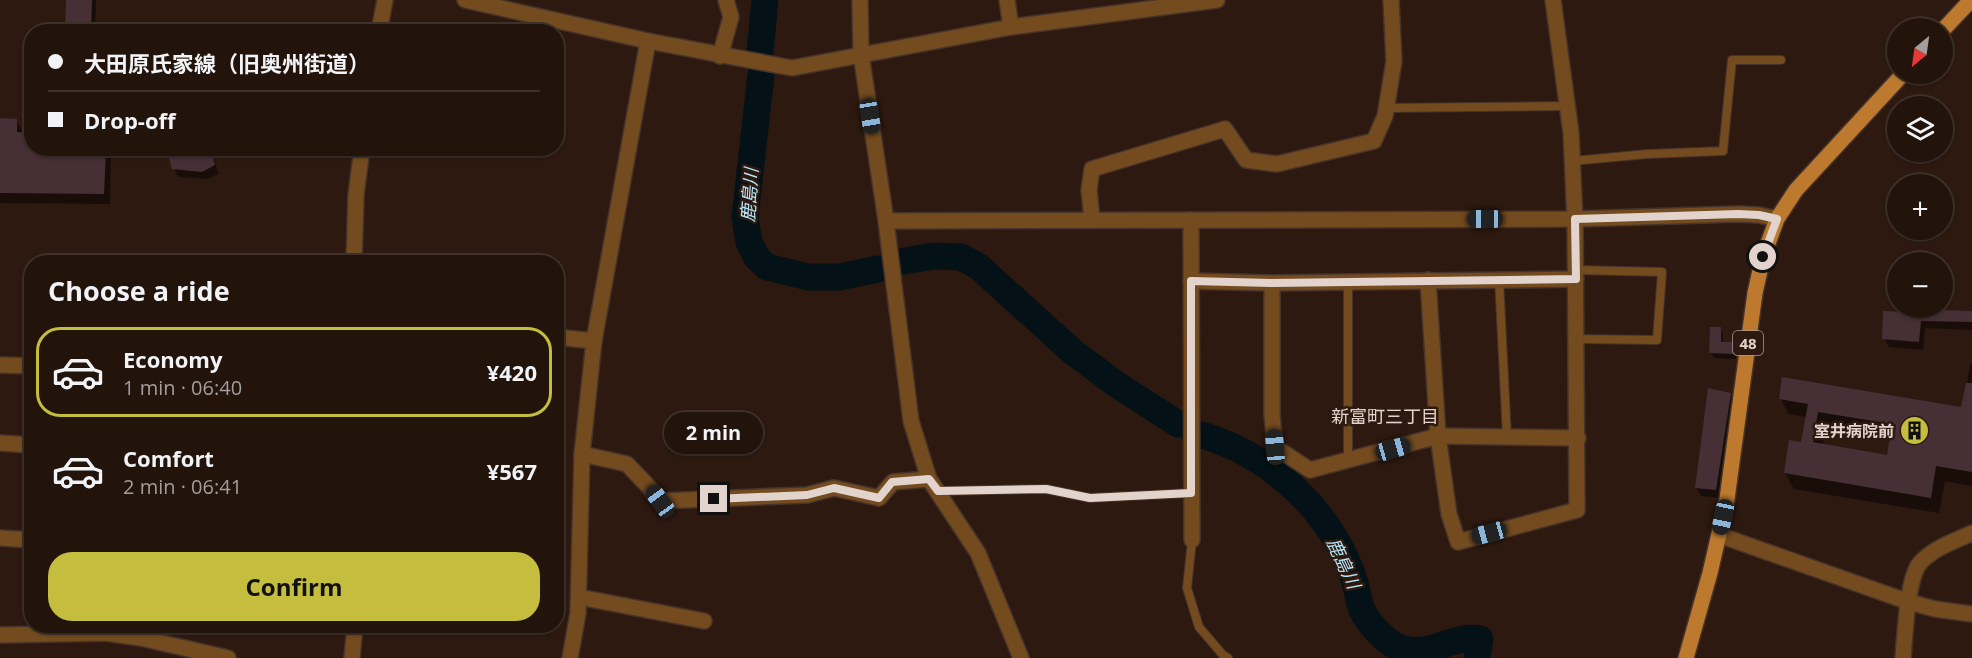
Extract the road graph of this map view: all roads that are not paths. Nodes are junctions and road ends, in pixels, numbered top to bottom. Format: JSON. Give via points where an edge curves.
{"nodes":[{"id":1,"x":385,"y":0,"type":"edge"},
{"id":2,"x":465,"y":0,"type":"edge"},
{"id":3,"x":726,"y":0,"type":"edge"},
{"id":4,"x":860,"y":0,"type":"edge"},
{"id":5,"x":1007,"y":0,"type":"edge"},
{"id":6,"x":1217,"y":0,"type":"edge"},
{"id":7,"x":1391,"y":0,"type":"edge"},
{"id":8,"x":1553,"y":0,"type":"edge"},
{"id":9,"x":1971,"y":0,"type":"edge"},
{"id":10,"x":1953,"y":19,"type":"edge"},
{"id":11,"x":381,"y":24,"type":"edge"},
{"id":12,"x":1011,"y":27,"type":"junction"},
{"id":13,"x":648,"y":41,"type":"junction"},
{"id":14,"x":861,"y":54,"type":"junction"},
{"id":15,"x":720,"y":56,"type":"junction"},
{"id":16,"x":1781,"y":60,"type":"dead end"},
{"id":17,"x":1894,"y":84,"type":"edge"},
{"id":18,"x":1567,"y":106,"type":"junction"},
{"id":19,"x":1386,"y":108,"type":"junction"},
{"id":20,"x":361,"y":156,"type":"edge"},
{"id":21,"x":1572,"y":161,"type":"junction"},
{"id":22,"x":1092,"y":219,"type":"junction"},
{"id":23,"x":1575,"y":219,"type":"junction"},
{"id":24,"x":1777,"y":219,"type":"junction"},
{"id":25,"x":1191,"y":220,"type":"junction"},
{"id":26,"x":886,"y":221,"type":"junction"},
{"id":27,"x":354,"y":255,"type":"edge"},
{"id":28,"x":1576,"y":274,"type":"junction"},
{"id":29,"x":1499,"y":279,"type":"junction"},
{"id":30,"x":1428,"y":280,"type":"junction"},
{"id":31,"x":1191,"y":281,"type":"junction"},
{"id":32,"x":1348,"y":281,"type":"junction"},
{"id":33,"x":1272,"y":283,"type":"junction"},
{"id":34,"x":564,"y":338,"type":"edge"},
{"id":35,"x":1576,"y":339,"type":"junction"},
{"id":36,"x":594,"y":341,"type":"junction"},
{"id":37,"x":0,"y":365,"type":"edge"},
{"id":38,"x":24,"y":366,"type":"edge"},
{"id":39,"x":1438,"y":436,"type":"junction"},
{"id":40,"x":1507,"y":437,"type":"junction"},
{"id":41,"x":1578,"y":438,"type":"junction"},
{"id":42,"x":0,"y":443,"type":"edge"},
{"id":43,"x":24,"y":444,"type":"edge"},
{"id":44,"x":582,"y":454,"type":"junction"},
{"id":45,"x":1348,"y":461,"type":"junction"},
{"id":46,"x":933,"y":485,"type":"junction"},
{"id":47,"x":1191,"y":493,"type":"junction"},
{"id":48,"x":1972,"y":533,"type":"edge"},
{"id":49,"x":1719,"y":535,"type":"junction"},
{"id":50,"x":0,"y":538,"type":"edge"},
{"id":51,"x":24,"y":540,"type":"edge"},
{"id":52,"x":1192,"y":540,"type":"joint"},
{"id":53,"x":579,"y":597,"type":"junction"},
{"id":54,"x":1909,"y":602,"type":"junction"},
{"id":55,"x":1972,"y":614,"type":"edge"},
{"id":56,"x":704,"y":621,"type":"dead end"},
{"id":57,"x":354,"y":633,"type":"edge"},
{"id":58,"x":0,"y":635,"type":"edge"},
{"id":59,"x":1224,"y":657,"type":"edge"},
{"id":60,"x":228,"y":658,"type":"edge"},
{"id":61,"x":352,"y":658,"type":"edge"},
{"id":62,"x":570,"y":658,"type":"edge"},
{"id":63,"x":1021,"y":658,"type":"edge"},
{"id":64,"x":1686,"y":658,"type":"edge"},
{"id":65,"x":1903,"y":658,"type":"edge"}],
"edges":[{"from":1,"to":11,"type":"street"},
{"from":2,"to":13,"type":"street"},
{"from":3,"to":15,"type":"street","via":[[731,17]]},
{"from":4,"to":14,"type":"street"},
{"from":5,"to":12,"type":"street"},
{"from":6,"to":12,"type":"street"},
{"from":7,"to":19,"type":"street","via":[[1394,61]]},
{"from":8,"to":18,"type":"street"},
{"from":9,"to":10,"type":"main road"},
{"from":12,"to":14,"type":"street"},
{"from":13,"to":15,"type":"street"},
{"from":13,"to":36,"type":"street"},
{"from":14,"to":15,"type":"street","via":[[792,68]]},
{"from":14,"to":26,"type":"street"},
{"from":16,"to":21,"type":"lane","via":[[1732,60],[1723,151]]},
{"from":17,"to":24,"type":"main road","number":"48","via":[[1796,190]]},
{"from":18,"to":19,"type":"lane"},
{"from":18,"to":21,"type":"street"},
{"from":19,"to":22,"type":"street","via":[[1374,141],[1276,164],[1246,160],[1225,129],[1092,169]]},
{"from":20,"to":27,"type":"street"},
{"from":21,"to":23,"type":"street"},
{"from":22,"to":25,"type":"street"},
{"from":22,"to":26,"type":"street"},
{"from":23,"to":24,"type":"street","via":[[1738,214]]},
{"from":23,"to":25,"type":"street"},
{"from":23,"to":28,"type":"street"},
{"from":24,"to":49,"type":"main road","number":"48","via":[[1758,274]]},
{"from":25,"to":31,"type":"street"},
{"from":26,"to":46,"type":"street","via":[[911,420]]},
{"from":28,"to":29,"type":"street"},
{"from":28,"to":35,"type":"street"},
{"from":28,"to":35,"type":"lane","via":[[1662,272],[1657,340]]},
{"from":29,"to":30,"type":"street"},
{"from":29,"to":40,"type":"lane"},
{"from":30,"to":32,"type":"street"},
{"from":30,"to":39,"type":"street"},
{"from":31,"to":33,"type":"street"},
{"from":31,"to":47,"type":"street"},
{"from":32,"to":33,"type":"street"},
{"from":32,"to":45,"type":"lane"},
{"from":33,"to":45,"type":"street","via":[[1275,447],[1310,470]]},
{"from":34,"to":36,"type":"street"},
{"from":35,"to":41,"type":"street"},
{"from":36,"to":44,"type":"street"},
{"from":37,"to":38,"type":"street"},
{"from":39,"to":40,"type":"street"},
{"from":39,"to":41,"type":"street","via":[[1449,514],[1458,542],[1577,510]]},
{"from":39,"to":45,"type":"street"},
{"from":40,"to":41,"type":"street"},
{"from":42,"to":43,"type":"street"},
{"from":44,"to":46,"type":"street","via":[[627,464],[660,501],[807,495],[834,488],[879,498],[892,482]]},
{"from":44,"to":53,"type":"street"},
{"from":46,"to":47,"type":"lane","via":[[1046,489],[1090,498]]},
{"from":46,"to":63,"type":"street","via":[[978,553]]},
{"from":47,"to":52,"type":"street"},
{"from":48,"to":54,"type":"street","via":[[1939,548],[1919,563]]},
{"from":49,"to":54,"type":"street"},
{"from":49,"to":64,"type":"main road","number":"48"},
{"from":50,"to":51,"type":"street"},
{"from":52,"to":59,"type":"lane","via":[[1187,588],[1199,627]]},
{"from":53,"to":56,"type":"street"},
{"from":53,"to":62,"type":"street"},
{"from":54,"to":55,"type":"street"},
{"from":54,"to":65,"type":"street"},
{"from":57,"to":61,"type":"street"},
{"from":58,"to":60,"type":"street","via":[[106,633]]}]}
